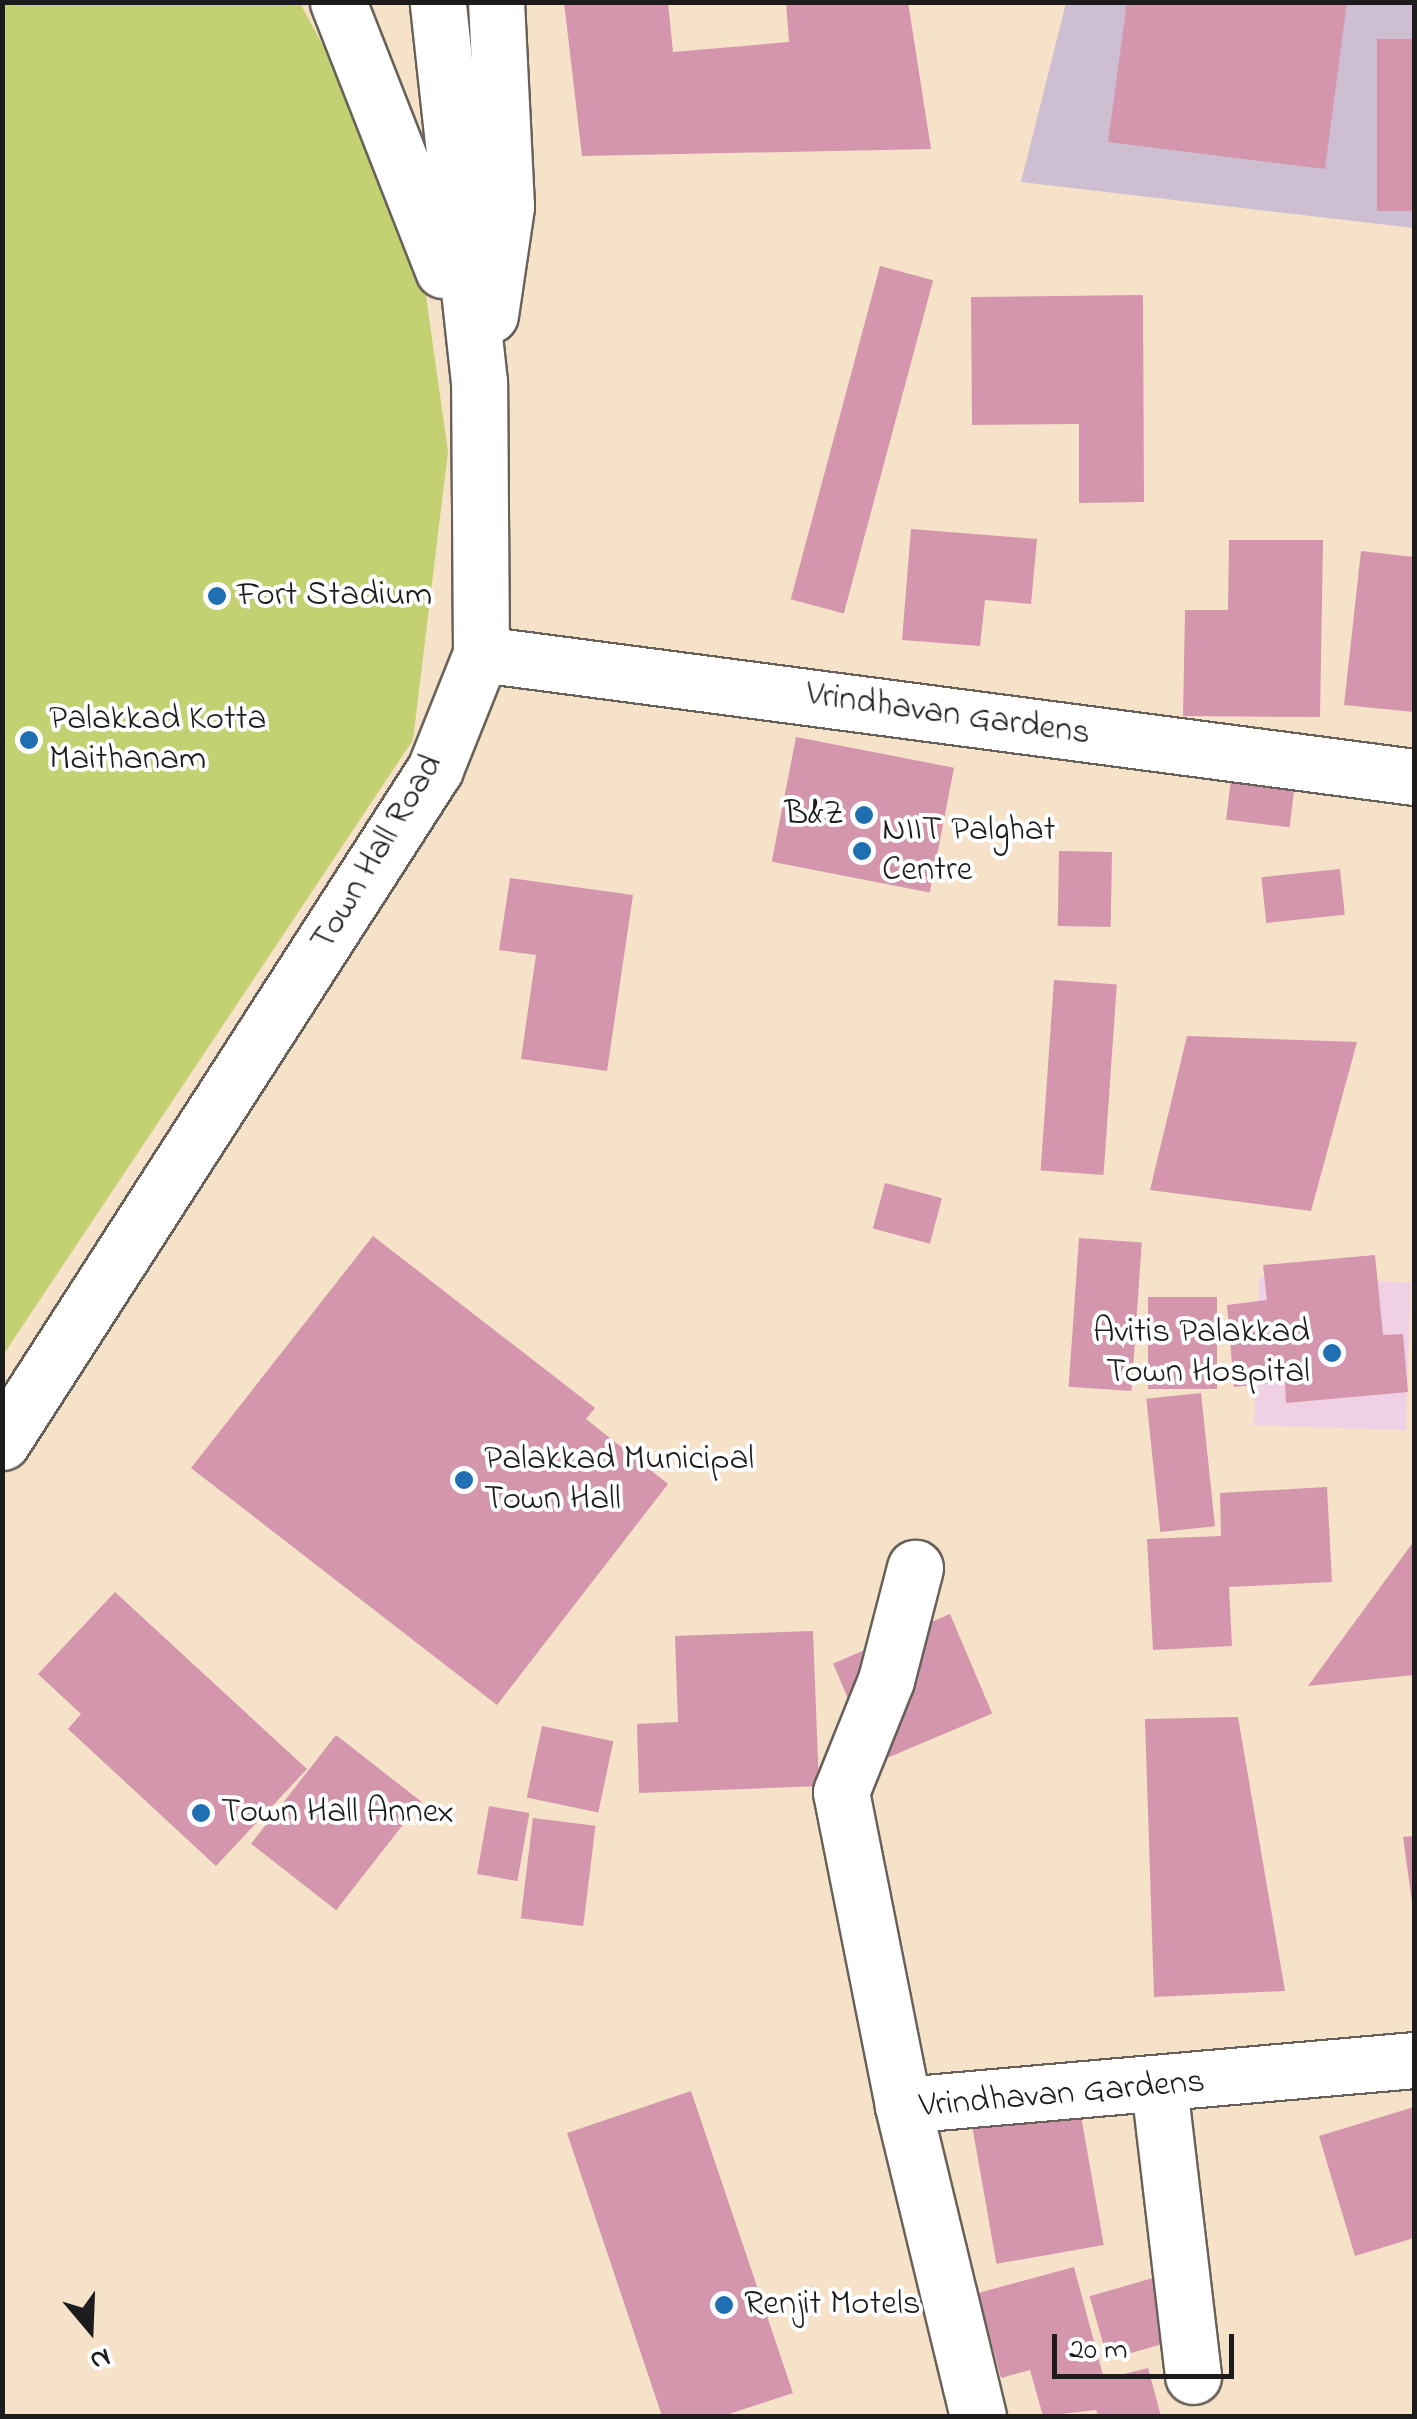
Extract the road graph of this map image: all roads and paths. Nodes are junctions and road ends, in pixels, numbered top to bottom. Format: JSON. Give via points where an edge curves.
{"nodes":[{"id":1,"x":338,"y":2,"type":"edge"},
{"id":2,"x":438,"y":2,"type":"edge"},
{"id":3,"x":496,"y":2,"type":"edge"},
{"id":4,"x":479,"y":382,"type":"junction"},
{"id":5,"x":481,"y":654,"type":"junction"},
{"id":6,"x":1414,"y":776,"type":"edge"},
{"id":7,"x":2,"y":1442,"type":"edge"},
{"id":8,"x":915,"y":1568,"type":"dead end"},
{"id":9,"x":1414,"y":2060,"type":"edge"},
{"id":10,"x":1159,"y":2086,"type":"junction"},
{"id":11,"x":903,"y":2105,"type":"junction"},
{"id":12,"x":1193,"y":2376,"type":"dead end"},
{"id":13,"x":978,"y":2416,"type":"edge"}],
"edges":[{"from":1,"to":4,"type":"street","via":[[424,214]]},
{"from":2,"to":4,"type":"street","name":"Town Hall Road"},
{"from":3,"to":4,"type":"street","via":[[506,206]]},
{"from":4,"to":5,"type":"street","name":"Town Hall Road"},
{"from":5,"to":6,"type":"street","name":"Vrindhavan Gardens"},
{"from":5,"to":7,"type":"street","name":"Town Hall Road","via":[[435,769]]},
{"from":8,"to":11,"type":"street","via":[[886,1680],[841,1792]]},
{"from":9,"to":10,"type":"street","name":"Vrindhavan Gardens"},
{"from":10,"to":11,"type":"street","name":"Vrindhavan Gardens"},
{"from":10,"to":12,"type":"street"},
{"from":11,"to":13,"type":"street","name":"Vrindhavan Gardens"}]}
